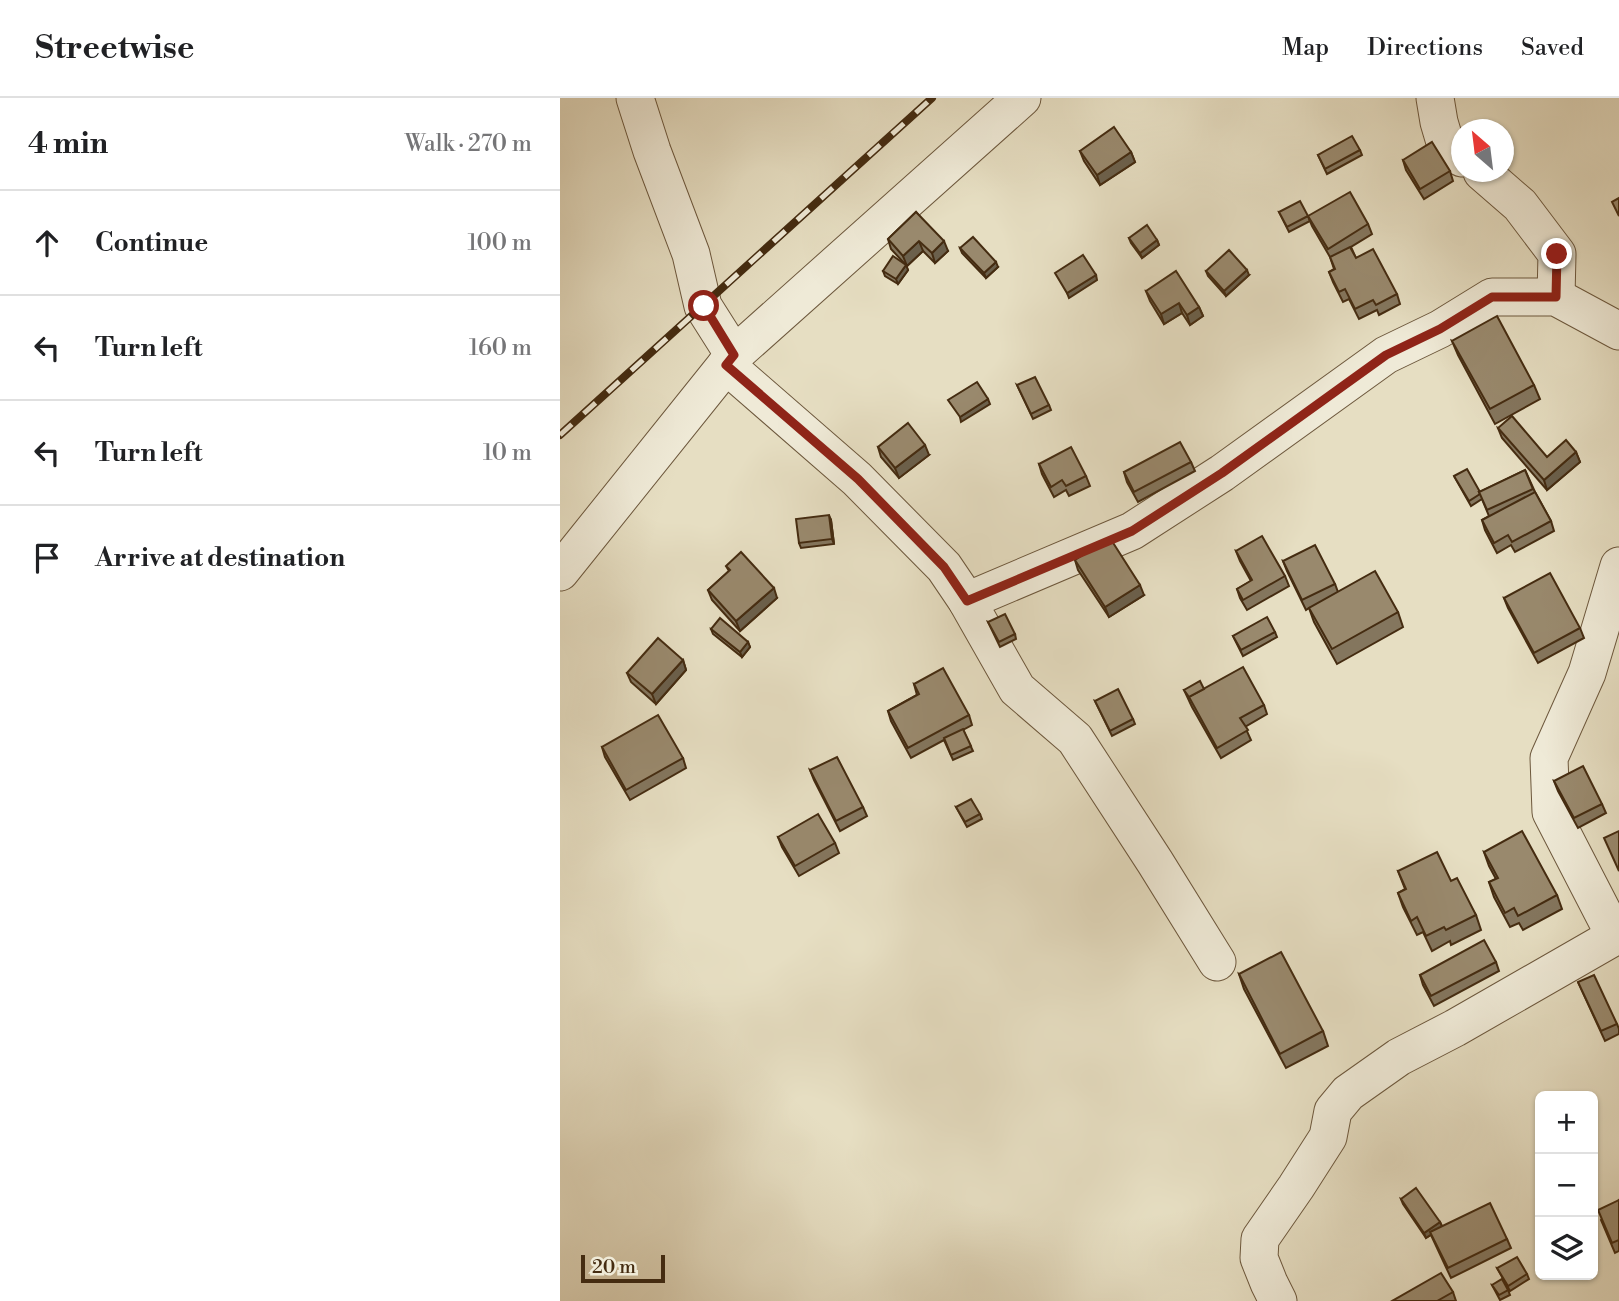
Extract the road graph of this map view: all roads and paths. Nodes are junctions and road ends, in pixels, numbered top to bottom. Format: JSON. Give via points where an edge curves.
{"nodes":[{"id":1,"x":635,"y":98,"type":"edge"},
{"id":2,"x":1023,"y":98,"type":"edge"},
{"id":3,"x":1435,"y":98,"type":"edge"},
{"id":4,"x":1451,"y":152,"type":"edge"},
{"id":5,"x":1494,"y":182,"type":"edge"},
{"id":6,"x":1556,"y":297,"type":"junction"},
{"id":7,"x":1619,"y":331,"type":"edge"},
{"id":8,"x":730,"y":360,"type":"junction"},
{"id":9,"x":1619,"y":566,"type":"edge"},
{"id":10,"x":560,"y":572,"type":"edge"},
{"id":11,"x":967,"y":601,"type":"junction"},
{"id":12,"x":1617,"y":935,"type":"edge"},
{"id":13,"x":1217,"y":962,"type":"dead end"},
{"id":14,"x":1278,"y":1301,"type":"edge"}],
"edges":[{"from":1,"to":8,"type":"street","via":[[691,254],[704,306]]},
{"from":2,"to":8,"type":"street"},
{"from":3,"to":4,"type":"street"},
{"from":5,"to":6,"type":"street","via":[[1520,205],[1557,254]]},
{"from":6,"to":7,"type":"street"},
{"from":6,"to":11,"type":"street","via":[[1492,297],[1386,355],[1222,473],[1132,531]]},
{"from":8,"to":10,"type":"street"},
{"from":8,"to":11,"type":"street","via":[[858,479],[944,567]]},
{"from":9,"to":12,"type":"street","via":[[1587,673],[1549,758],[1551,812]]},
{"from":11,"to":13,"type":"street","via":[[1017,689],[1074,739]]},
{"from":12,"to":14,"type":"street","via":[[1399,1057],[1348,1093],[1334,1111],[1328,1136],[1260,1239],[1259,1258]]}]}
